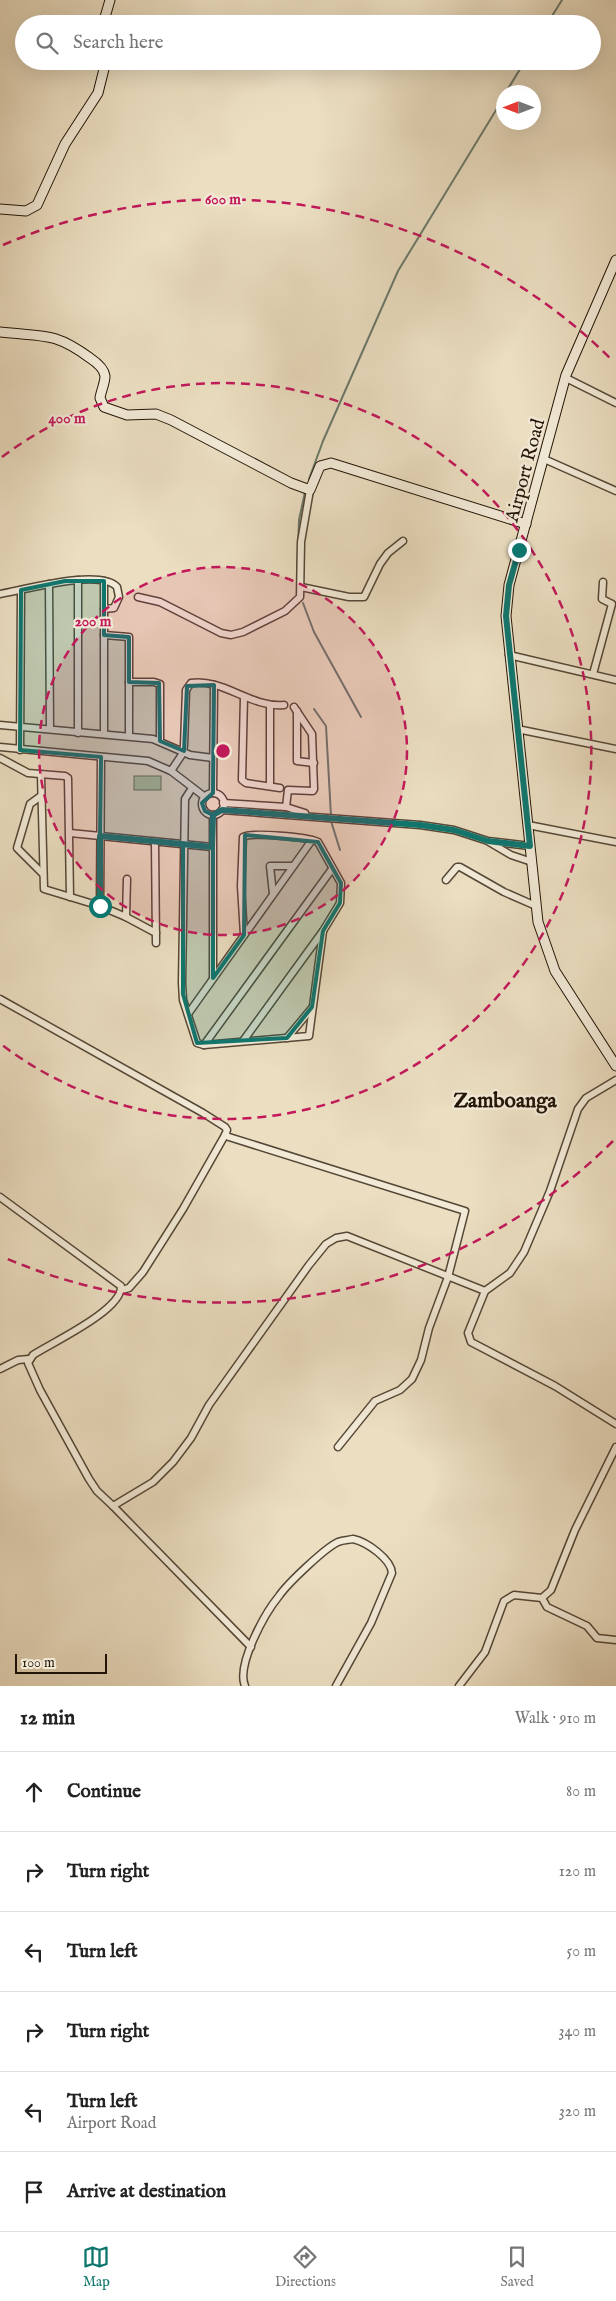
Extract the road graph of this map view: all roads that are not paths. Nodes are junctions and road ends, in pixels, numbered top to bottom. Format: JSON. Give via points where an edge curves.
{"nodes":[{"id":1,"x":110,"y":0,"type":"edge"},
{"id":2,"x":106,"y":15,"type":"edge"},
{"id":3,"x":104,"y":70,"type":"edge"},
{"id":4,"x":0,"y":209,"type":"edge"},
{"id":5,"x":616,"y":260,"type":"edge"},
{"id":6,"x":0,"y":332,"type":"edge"},
{"id":7,"x":566,"y":378,"type":"junction"},
{"id":8,"x":616,"y":403,"type":"edge"},
{"id":9,"x":544,"y":459,"type":"junction"},
{"id":10,"x":310,"y":490,"type":"junction"},
{"id":11,"x":616,"y":491,"type":"edge"},
{"id":12,"x":526,"y":524,"type":"junction"},
{"id":13,"x":403,"y":541,"type":"dead end"},
{"id":14,"x":78,"y":580,"type":"junction"},
{"id":15,"x":104,"y":581,"type":"junction"},
{"id":16,"x":603,"y":582,"type":"dead end"},
{"id":17,"x":49,"y":584,"type":"junction"},
{"id":18,"x":301,"y":587,"type":"junction"},
{"id":19,"x":20,"y":590,"type":"junction"},
{"id":20,"x":0,"y":594,"type":"edge"},
{"id":21,"x":138,"y":596,"type":"dead end"},
{"id":22,"x":614,"y":604,"type":"edge"},
{"id":23,"x":104,"y":609,"type":"junction"},
{"id":24,"x":104,"y":635,"type":"junction"},
{"id":25,"x":509,"y":656,"type":"junction"},
{"id":26,"x":593,"y":674,"type":"junction"},
{"id":27,"x":616,"y":680,"type":"edge"},
{"id":28,"x":129,"y":682,"type":"junction"},
{"id":29,"x":214,"y":685,"type":"junction"},
{"id":30,"x":244,"y":697,"type":"junction"},
{"id":31,"x":270,"y":706,"type":"junction"},
{"id":32,"x":284,"y":706,"type":"dead end"},
{"id":33,"x":0,"y":725,"type":"edge"},
{"id":34,"x":20,"y":727,"type":"junction"},
{"id":35,"x":50,"y":729,"type":"junction"},
{"id":36,"x":517,"y":729,"type":"junction"},
{"id":37,"x":78,"y":732,"type":"junction"},
{"id":38,"x":104,"y":734,"type":"junction"},
{"id":39,"x":129,"y":736,"type":"junction"},
{"id":40,"x":160,"y":741,"type":"junction"},
{"id":41,"x":0,"y":748,"type":"edge"},
{"id":42,"x":616,"y":749,"type":"edge"},
{"id":43,"x":20,"y":750,"type":"junction"},
{"id":44,"x":183,"y":752,"type":"junction"},
{"id":45,"x":101,"y":757,"type":"junction"},
{"id":46,"x":0,"y":758,"type":"edge"},
{"id":47,"x":213,"y":758,"type":"junction"},
{"id":48,"x":314,"y":763,"type":"junction"},
{"id":49,"x":171,"y":771,"type":"junction"},
{"id":50,"x":41,"y":775,"type":"junction"},
{"id":51,"x":270,"y":786,"type":"junction"},
{"id":52,"x":192,"y":788,"type":"junction"},
{"id":53,"x":280,"y":788,"type":"dead end"},
{"id":54,"x":213,"y":793,"type":"junction"},
{"id":55,"x":41,"y":796,"type":"junction"},
{"id":56,"x":204,"y":797,"type":"junction"},
{"id":57,"x":223,"y":806,"type":"junction"},
{"id":58,"x":286,"y":807,"type":"junction"},
{"id":59,"x":255,"y":808,"type":"junction"},
{"id":60,"x":213,"y":815,"type":"junction"},
{"id":61,"x":311,"y":815,"type":"junction"},
{"id":62,"x":528,"y":825,"type":"junction"},
{"id":63,"x":70,"y":833,"type":"junction"},
{"id":64,"x":100,"y":836,"type":"junction"},
{"id":65,"x":312,"y":840,"type":"junction"},
{"id":66,"x":488,"y":841,"type":"junction"},
{"id":67,"x":155,"y":842,"type":"junction"},
{"id":68,"x":616,"y":842,"type":"edge"},
{"id":69,"x":183,"y":845,"type":"junction"},
{"id":70,"x":530,"y":846,"type":"junction"},
{"id":71,"x":212,"y":847,"type":"junction"},
{"id":72,"x":532,"y":862,"type":"junction"},
{"id":73,"x":293,"y":866,"type":"junction"},
{"id":74,"x":332,"y":869,"type":"junction"},
{"id":75,"x":43,"y":874,"type":"junction"},
{"id":76,"x":127,"y":879,"type":"dead end"},
{"id":77,"x":446,"y":880,"type":"dead end"},
{"id":78,"x":273,"y":894,"type":"junction"},
{"id":79,"x":70,"y":897,"type":"junction"},
{"id":80,"x":100,"y":906,"type":"junction"},
{"id":81,"x":536,"y":906,"type":"junction"},
{"id":82,"x":126,"y":917,"type":"junction"},
{"id":83,"x":323,"y":931,"type":"junction"},
{"id":84,"x":156,"y":933,"type":"junction"},
{"id":85,"x":244,"y":935,"type":"junction"},
{"id":86,"x":156,"y":942,"type":"dead end"},
{"id":87,"x":213,"y":978,"type":"junction"},
{"id":88,"x":0,"y":999,"type":"edge"},
{"id":89,"x":312,"y":1007,"type":"junction"},
{"id":90,"x":188,"y":1014,"type":"junction"},
{"id":91,"x":287,"y":1038,"type":"junction"},
{"id":92,"x":243,"y":1041,"type":"junction"},
{"id":93,"x":204,"y":1044,"type":"junction"},
{"id":94,"x":616,"y":1066,"type":"edge"},
{"id":95,"x":616,"y":1080,"type":"edge"},
{"id":96,"x":225,"y":1135,"type":"junction"},
{"id":97,"x":0,"y":1197,"type":"edge"},
{"id":98,"x":448,"y":1277,"type":"junction"},
{"id":99,"x":122,"y":1290,"type":"junction"},
{"id":100,"x":485,"y":1291,"type":"junction"},
{"id":101,"x":29,"y":1359,"type":"junction"},
{"id":102,"x":0,"y":1369,"type":"edge"},
{"id":103,"x":615,"y":1420,"type":"edge"},
{"id":104,"x":338,"y":1447,"type":"dead end"},
{"id":105,"x":616,"y":1447,"type":"edge"},
{"id":106,"x":113,"y":1506,"type":"junction"},
{"id":107,"x":542,"y":1598,"type":"junction"},
{"id":108,"x":616,"y":1640,"type":"edge"},
{"id":109,"x":251,"y":1647,"type":"junction"},
{"id":110,"x":245,"y":1686,"type":"edge"},
{"id":111,"x":336,"y":1686,"type":"edge"},
{"id":112,"x":458,"y":1686,"type":"edge"}],
"edges":[{"from":1,"to":2,"type":"main road"},
{"from":3,"to":4,"type":"main road","via":[[98,93],[65,144],[37,205],[26,211]]},
{"from":5,"to":7,"type":"main road","name":"Airport Road"},
{"from":6,"to":10,"type":"main road","via":[[62,340],[98,364],[104,372],[100,398],[104,407],[127,415],[156,414],[171,420]]},
{"from":7,"to":8,"type":"street"},
{"from":7,"to":9,"type":"main road","name":"Airport Road"},
{"from":9,"to":11,"type":"street"},
{"from":9,"to":12,"type":"main road","name":"Airport Road"},
{"from":10,"to":12,"type":"main road","via":[[320,466],[331,463]]},
{"from":10,"to":18,"type":"street","via":[[301,542]]},
{"from":12,"to":25,"type":"main road","name":"Airport Road","via":[[509,585],[506,616]]},
{"from":13,"to":18,"type":"street","via":[[380,564],[364,597]]},
{"from":14,"to":15,"type":"street"},
{"from":14,"to":17,"type":"street"},
{"from":14,"to":37,"type":"street"},
{"from":15,"to":23,"type":"street"},
{"from":15,"to":23,"type":"street","via":[[114,583],[120,594],[116,607]]},
{"from":16,"to":22,"type":"street","via":[[602,599]]},
{"from":17,"to":19,"type":"street"},
{"from":17,"to":35,"type":"street"},
{"from":18,"to":21,"type":"street","via":[[300,597],[294,604],[243,632],[231,635],[160,602]]},
{"from":19,"to":20,"type":"street"},
{"from":19,"to":34,"type":"street"},
{"from":22,"to":26,"type":"street"},
{"from":23,"to":24,"type":"street"},
{"from":24,"to":28,"type":"street","via":[[129,637]]},
{"from":24,"to":38,"type":"street"},
{"from":25,"to":26,"type":"street"},
{"from":25,"to":36,"type":"main road","name":"Airport Road"},
{"from":26,"to":27,"type":"street"},
{"from":28,"to":39,"type":"street"},
{"from":28,"to":40,"type":"street","via":[[160,684]]},
{"from":29,"to":30,"type":"street"},
{"from":29,"to":44,"type":"street","via":[[195,682],[186,687]]},
{"from":29,"to":47,"type":"street"},
{"from":30,"to":31,"type":"street"},
{"from":30,"to":51,"type":"street","via":[[242,780]]},
{"from":31,"to":32,"type":"street"},
{"from":31,"to":51,"type":"street"},
{"from":33,"to":34,"type":"street"},
{"from":34,"to":35,"type":"street"},
{"from":34,"to":43,"type":"street"},
{"from":35,"to":37,"type":"street"},
{"from":36,"to":42,"type":"street"},
{"from":36,"to":62,"type":"main road","name":"Airport Road"},
{"from":37,"to":38,"type":"street"},
{"from":38,"to":39,"type":"street"},
{"from":39,"to":40,"type":"street"},
{"from":40,"to":44,"type":"street"},
{"from":41,"to":43,"type":"street"},
{"from":43,"to":45,"type":"street"},
{"from":44,"to":47,"type":"street"},
{"from":44,"to":49,"type":"street"},
{"from":45,"to":49,"type":"street","via":[[148,761]]},
{"from":45,"to":64,"type":"street"},
{"from":46,"to":50,"type":"street","via":[[20,770]]},
{"from":47,"to":54,"type":"street"},
{"from":48,"to":48,"type":"street","via":[[297,761],[295,709],[312,734]]},
{"from":48,"to":58,"type":"street","via":[[314,790],[288,790]]},
{"from":49,"to":52,"type":"street"},
{"from":50,"to":55,"type":"street"},
{"from":50,"to":63,"type":"street","via":[[68,778]]},
{"from":51,"to":53,"type":"street"},
{"from":52,"to":56,"type":"street"},
{"from":52,"to":69,"type":"street","via":[[185,798]]},
{"from":54,"to":56,"type":"street"},
{"from":54,"to":57,"type":"street","via":[[219,795]]},
{"from":55,"to":75,"type":"street"},
{"from":55,"to":75,"type":"street","via":[[30,804],[17,848]]},
{"from":56,"to":60,"type":"street","via":[[203,809]]},
{"from":57,"to":59,"type":"street"},
{"from":57,"to":60,"type":"street"},
{"from":58,"to":59,"type":"street"},
{"from":58,"to":61,"type":"street"},
{"from":59,"to":61,"type":"street"},
{"from":60,"to":71,"type":"street"},
{"from":61,"to":66,"type":"street","via":[[420,825],[454,830]]},
{"from":62,"to":68,"type":"street"},
{"from":62,"to":70,"type":"main road","name":"Airport Road"},
{"from":63,"to":64,"type":"street"},
{"from":63,"to":79,"type":"street"},
{"from":64,"to":67,"type":"street"},
{"from":64,"to":80,"type":"street"},
{"from":65,"to":73,"type":"street"},
{"from":65,"to":74,"type":"street","via":[[320,844]]},
{"from":65,"to":85,"type":"street","via":[[248,834],[243,837]]},
{"from":66,"to":70,"type":"street"},
{"from":66,"to":72,"type":"street"},
{"from":67,"to":69,"type":"street"},
{"from":67,"to":84,"type":"street"},
{"from":69,"to":71,"type":"street"},
{"from":69,"to":90,"type":"street","via":[[182,983]]},
{"from":70,"to":72,"type":"main road","name":"Airport Road"},
{"from":71,"to":87,"type":"street"},
{"from":72,"to":81,"type":"main road","name":"Airport Road"},
{"from":73,"to":78,"type":"street"},
{"from":73,"to":78,"type":"street","via":[[270,866]]},
{"from":74,"to":83,"type":"street","via":[[341,883],[341,898]]},
{"from":74,"to":93,"type":"street"},
{"from":75,"to":79,"type":"street","via":[[44,889]]},
{"from":76,"to":82,"type":"street"},
{"from":77,"to":81,"type":"street","via":[[456,867],[460,867]]},
{"from":78,"to":85,"type":"street"},
{"from":79,"to":80,"type":"street"},
{"from":80,"to":82,"type":"street"},
{"from":81,"to":94,"type":"main road","name":"Airport Road","via":[[542,938],[555,971]]},
{"from":82,"to":84,"type":"street"},
{"from":83,"to":89,"type":"street"},
{"from":83,"to":92,"type":"street"},
{"from":84,"to":86,"type":"street"},
{"from":85,"to":87,"type":"street"},
{"from":87,"to":90,"type":"street"},
{"from":88,"to":96,"type":"street","via":[[225,1126]]},
{"from":89,"to":91,"type":"street"},
{"from":89,"to":91,"type":"street","via":[[309,1036]]},
{"from":90,"to":93,"type":"street","via":[[197,1043]]},
{"from":91,"to":92,"type":"street"},
{"from":92,"to":93,"type":"street"},
{"from":95,"to":100,"type":"street","via":[[586,1098],[578,1109],[550,1191],[524,1252],[510,1273]]},
{"from":96,"to":98,"type":"street","via":[[463,1210],[465,1214]]},
{"from":96,"to":99,"type":"street","via":[[143,1272],[129,1288]]},
{"from":97,"to":99,"type":"street","via":[[118,1282]]},
{"from":98,"to":100,"type":"street"},
{"from":98,"to":104,"type":"street","via":[[412,1378],[400,1390],[375,1400]]},
{"from":98,"to":106,"type":"street","via":[[347,1236],[332,1240],[277,1307],[173,1462],[153,1482]]},
{"from":99,"to":101,"type":"street","via":[[94,1317]]},
{"from":100,"to":103,"type":"street","via":[[468,1329],[472,1342]]},
{"from":101,"to":102,"type":"street","via":[[18,1360]]},
{"from":101,"to":106,"type":"street","via":[[40,1390],[89,1479]]},
{"from":105,"to":107,"type":"street","via":[[575,1530],[551,1590]]},
{"from":106,"to":109,"type":"street"},
{"from":107,"to":108,"type":"street","via":[[547,1607],[587,1626],[596,1638]]},
{"from":107,"to":112,"type":"street","via":[[514,1596],[504,1602],[485,1652]]},
{"from":109,"to":110,"type":"street","via":[[244,1666]]},
{"from":109,"to":111,"type":"street","via":[[285,1588],[333,1546],[359,1540],[385,1560],[392,1573]]}]}
